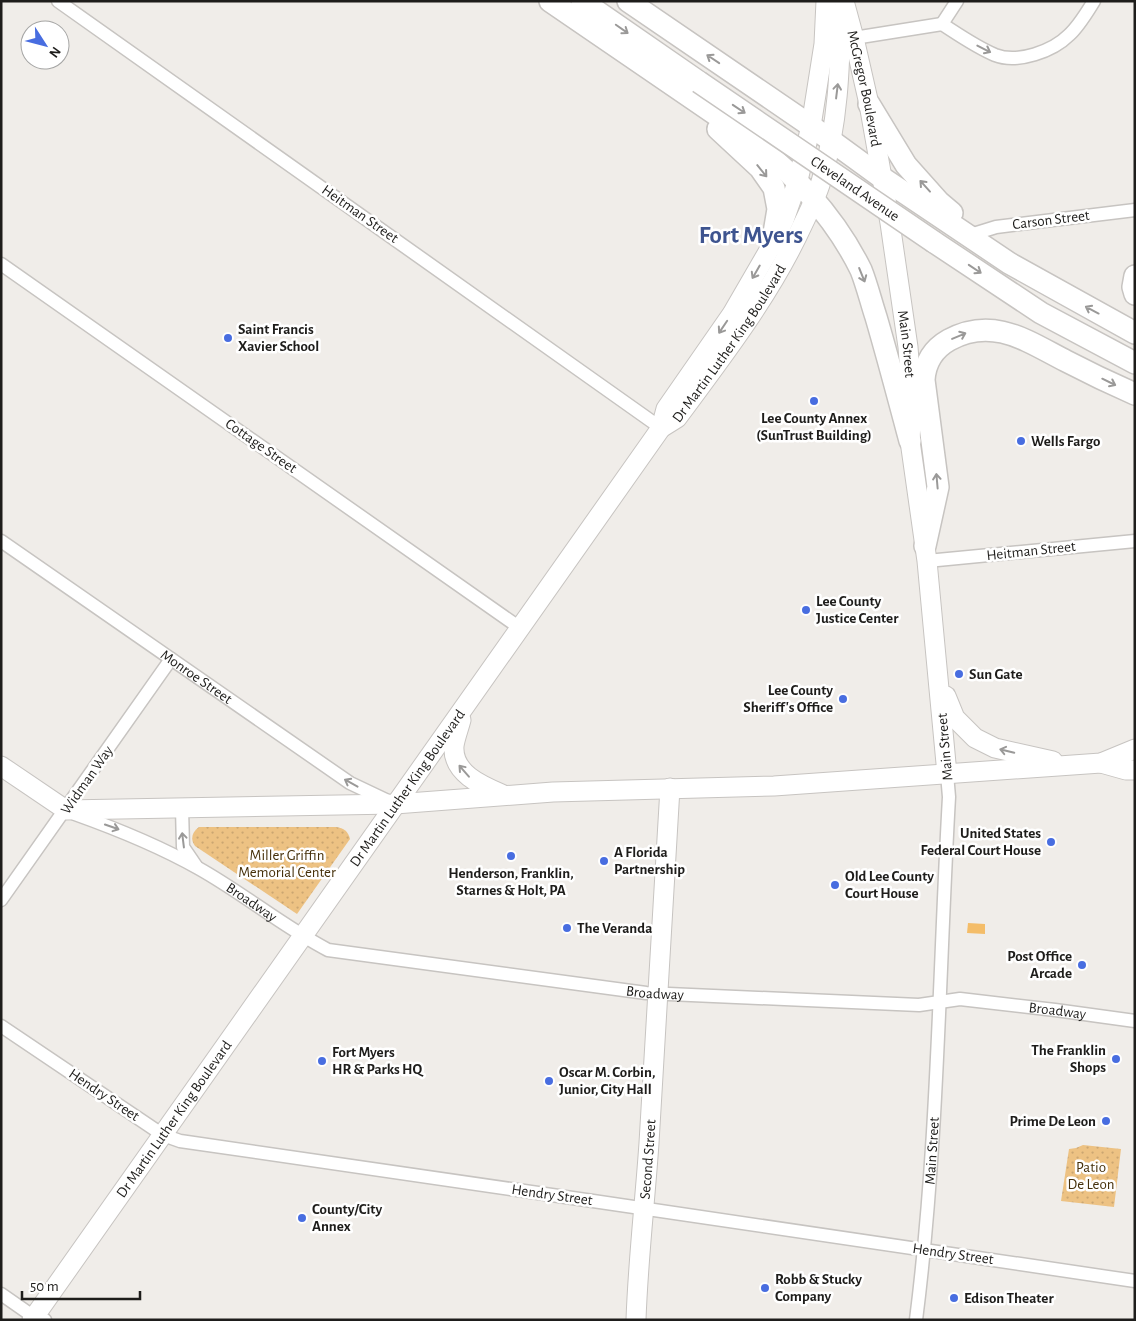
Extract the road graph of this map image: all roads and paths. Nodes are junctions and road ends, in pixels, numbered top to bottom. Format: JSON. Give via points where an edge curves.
{"nodes":[{"id":1,"x":58,"y":1,"type":"edge"},
{"id":2,"x":550,"y":1,"type":"edge"},
{"id":3,"x":582,"y":1,"type":"edge"},
{"id":4,"x":628,"y":1,"type":"edge"},
{"id":5,"x":826,"y":1,"type":"edge"},
{"id":6,"x":842,"y":1,"type":"edge"},
{"id":7,"x":957,"y":1,"type":"edge"},
{"id":8,"x":1094,"y":1,"type":"edge"},
{"id":9,"x":942,"y":24,"type":"junction"},
{"id":10,"x":854,"y":38,"type":"junction"},
{"id":11,"x":619,"y":49,"type":"junction"},
{"id":12,"x":869,"y":104,"type":"junction"},
{"id":13,"x":811,"y":126,"type":"junction"},
{"id":14,"x":831,"y":140,"type":"junction"},
{"id":15,"x":861,"y":162,"type":"junction"},
{"id":16,"x":881,"y":177,"type":"junction"},
{"id":17,"x":822,"y":178,"type":"junction"},
{"id":18,"x":798,"y":180,"type":"junction"},
{"id":19,"x":814,"y":200,"type":"junction"},
{"id":20,"x":1135,"y":210,"type":"edge"},
{"id":21,"x":839,"y":232,"type":"junction"},
{"id":22,"x":968,"y":236,"type":"junction"},
{"id":23,"x":772,"y":245,"type":"junction"},
{"id":24,"x":1,"y":264,"type":"edge"},
{"id":25,"x":1135,"y":276,"type":"edge"},
{"id":26,"x":1135,"y":294,"type":"edge"},
{"id":27,"x":1135,"y":333,"type":"edge"},
{"id":28,"x":908,"y":347,"type":"junction"},
{"id":29,"x":1135,"y":363,"type":"edge"},
{"id":30,"x":1135,"y":394,"type":"edge"},
{"id":31,"x":661,"y":428,"type":"junction"},
{"id":32,"x":910,"y":441,"type":"junction"},
{"id":33,"x":1,"y":541,"type":"edge"},
{"id":34,"x":1135,"y":541,"type":"edge"},
{"id":35,"x":926,"y":553,"type":"junction"},
{"id":36,"x":520,"y":628,"type":"junction"},
{"id":37,"x":171,"y":659,"type":"junction"},
{"id":38,"x":938,"y":677,"type":"junction"},
{"id":39,"x":465,"y":706,"type":"junction"},
{"id":40,"x":1135,"y":749,"type":"edge"},
{"id":41,"x":1101,"y":763,"type":"junction"},
{"id":42,"x":1,"y":766,"type":"edge"},
{"id":43,"x":1072,"y":766,"type":"junction"},
{"id":44,"x":1135,"y":770,"type":"edge"},
{"id":45,"x":947,"y":774,"type":"junction"},
{"id":46,"x":670,"y":788,"type":"junction"},
{"id":47,"x":505,"y":796,"type":"junction"},
{"id":48,"x":395,"y":804,"type":"junction"},
{"id":49,"x":182,"y":808,"type":"junction"},
{"id":50,"x":66,"y":810,"type":"junction"},
{"id":51,"x":198,"y":868,"type":"junction"},
{"id":52,"x":1,"y":900,"type":"edge"},
{"id":53,"x":302,"y":936,"type":"junction"},
{"id":54,"x":659,"y":994,"type":"junction"},
{"id":55,"x":939,"y":1002,"type":"junction"},
{"id":56,"x":1135,"y":1021,"type":"edge"},
{"id":57,"x":1,"y":1026,"type":"edge"},
{"id":58,"x":164,"y":1134,"type":"junction"},
{"id":59,"x":644,"y":1209,"type":"junction"},
{"id":60,"x":925,"y":1249,"type":"junction"},
{"id":61,"x":1135,"y":1281,"type":"edge"},
{"id":62,"x":1,"y":1294,"type":"edge"},
{"id":63,"x":37,"y":1319,"type":"edge"},
{"id":64,"x":636,"y":1320,"type":"edge"},
{"id":65,"x":916,"y":1320,"type":"edge"}],
"edges":[{"from":1,"to":31,"type":"street","name":"Heitman Street"},
{"from":2,"to":11,"type":"main road"},
{"from":3,"to":29,"type":"main road","name":"Cleveland Avenue","one_way":true,"bridge":true,"via":[[1041,313]]},
{"from":13,"to":4,"type":"main road","name":"Cleveland Avenue","one_way":true},
{"from":5,"to":13,"type":"main road","name":"McGregor Boulevard","via":[[824,44]]},
{"from":6,"to":10,"type":"main road","name":"McGregor Boulevard"},
{"from":14,"to":6,"type":"main road","name":"McGregor Boulevard","one_way":true,"via":[[840,70]]},
{"from":7,"to":9,"type":"street"},
{"from":9,"to":8,"type":"street","one_way":true,"via":[[997,56],[1024,58],[1045,52],[1070,35]]},
{"from":9,"to":10,"type":"street"},
{"from":10,"to":12,"type":"main road","name":"McGregor Boulevard"},
{"from":11,"to":18,"type":"main road","via":[[740,131]]},
{"from":11,"to":23,"type":"main road","one_way":true,"via":[[650,79],[712,124],[760,168],[774,188],[778,209]]},
{"from":12,"to":16,"type":"main road","name":"McGregor Boulevard"},
{"from":22,"to":12,"type":"main road","one_way":true,"via":[[961,223],[906,165]]},
{"from":13,"to":14,"type":"main road","name":"Cleveland Avenue"},
{"from":13,"to":17,"type":"main road"},
{"from":13,"to":18,"type":"main road","name":"Dr Martin Luther King Boulevard"},
{"from":14,"to":15,"type":"main road","name":"Cleveland Avenue"},
{"from":14,"to":17,"type":"main road","name":"Dr Martin Luther King Boulevard"},
{"from":15,"to":16,"type":"main road","name":"Cleveland Avenue"},
{"from":15,"to":28,"type":"main road","via":[[870,182],[893,322]]},
{"from":16,"to":22,"type":"main road","name":"Cleveland Avenue"},
{"from":16,"to":28,"type":"main road","name":"Main Street"},
{"from":17,"to":19,"type":"main road","name":"Dr Martin Luther King Boulevard"},
{"from":17,"to":21,"type":"main road"},
{"from":18,"to":19,"type":"main road"},
{"from":18,"to":23,"type":"main road","name":"Dr Martin Luther King Boulevard"},
{"from":19,"to":21,"type":"main road"},
{"from":19,"to":31,"type":"main road","name":"Dr Martin Luther King Boulevard","via":[[785,261],[754,310],[678,418]]},
{"from":20,"to":22,"type":"street","name":"Carson Street","via":[[996,228]]},
{"from":21,"to":32,"type":"main road","one_way":true,"via":[[862,272]]},
{"from":27,"to":22,"type":"main road","name":"Cleveland Avenue","one_way":true,"via":[[1009,263]]},
{"from":23,"to":31,"type":"main road","name":"Dr Martin Luther King Boulevard","one_way":true,"via":[[732,314],[666,409]]},
{"from":24,"to":36,"type":"street","name":"Cottage Street"},
{"from":25,"to":26,"type":"main road"},
{"from":28,"to":32,"type":"main road","name":"Main Street","via":[[912,401]]},
{"from":35,"to":30,"type":"main road","one_way":true,"via":[[938,487],[924,371],[928,359],[943,343],[970,331],[999,331],[1022,338]]},
{"from":31,"to":36,"type":"main road","name":"Dr Martin Luther King Boulevard"},
{"from":32,"to":35,"type":"main road","name":"Main Street"},
{"from":33,"to":37,"type":"street","name":"Monroe Street"},
{"from":34,"to":35,"type":"street","name":"Heitman Street"},
{"from":35,"to":38,"type":"main road","name":"Main Street"},
{"from":36,"to":39,"type":"main road","name":"Dr Martin Luther King Boulevard"},
{"from":48,"to":37,"type":"street","name":"Monroe Street","one_way":true,"via":[[350,783]]},
{"from":37,"to":50,"type":"street","name":"Widman Way"},
{"from":43,"to":38,"type":"main road","one_way":true,"via":[[1010,753],[975,738],[955,718]]},
{"from":38,"to":45,"type":"main road","name":"Main Street"},
{"from":47,"to":39,"type":"main road","one_way":true,"via":[[467,775],[454,757],[454,745]]},
{"from":39,"to":48,"type":"main road","name":"Dr Martin Luther King Boulevard"},
{"from":40,"to":41,"type":"main road"},
{"from":41,"to":43,"type":"main road"},
{"from":41,"to":44,"type":"main road"},
{"from":42,"to":50,"type":"main road","name":"Broadway"},
{"from":43,"to":45,"type":"main road"},
{"from":45,"to":46,"type":"main road","via":[[774,786]]},
{"from":45,"to":55,"type":"street","name":"Main Street"},
{"from":46,"to":47,"type":"main road"},
{"from":46,"to":54,"type":"main road","name":"Second Street"},
{"from":47,"to":48,"type":"main road"},
{"from":48,"to":49,"type":"main road"},
{"from":48,"to":53,"type":"main road","name":"Dr Martin Luther King Boulevard"},
{"from":49,"to":50,"type":"main road"},
{"from":51,"to":49,"type":"street","name":"Broadway","one_way":true,"via":[[183,847]]},
{"from":50,"to":51,"type":"street","name":"Broadway","one_way":true,"via":[[120,829]]},
{"from":50,"to":52,"type":"street","name":"Widman Way"},
{"from":51,"to":53,"type":"street","name":"Broadway"},
{"from":53,"to":54,"type":"street","name":"Broadway","via":[[328,950]]},
{"from":53,"to":58,"type":"main road","name":"Dr Martin Luther King Boulevard"},
{"from":54,"to":55,"type":"street","name":"Broadway","via":[[919,1005]]},
{"from":54,"to":59,"type":"main road","name":"Second Street"},
{"from":55,"to":56,"type":"street","name":"Broadway","via":[[960,999]]},
{"from":55,"to":60,"type":"street","name":"Main Street"},
{"from":57,"to":58,"type":"street","name":"Hendry Street"},
{"from":58,"to":59,"type":"street","name":"Hendry Street","via":[[180,1141]]},
{"from":58,"to":63,"type":"main road","name":"Dr Martin Luther King Boulevard"},
{"from":59,"to":60,"type":"street","name":"Hendry Street"},
{"from":59,"to":64,"type":"main road","name":"Second Street"},
{"from":60,"to":61,"type":"street","name":"Hendry Street"},
{"from":60,"to":65,"type":"street","name":"Main Street"},
{"from":62,"to":63,"type":"street"}]}
